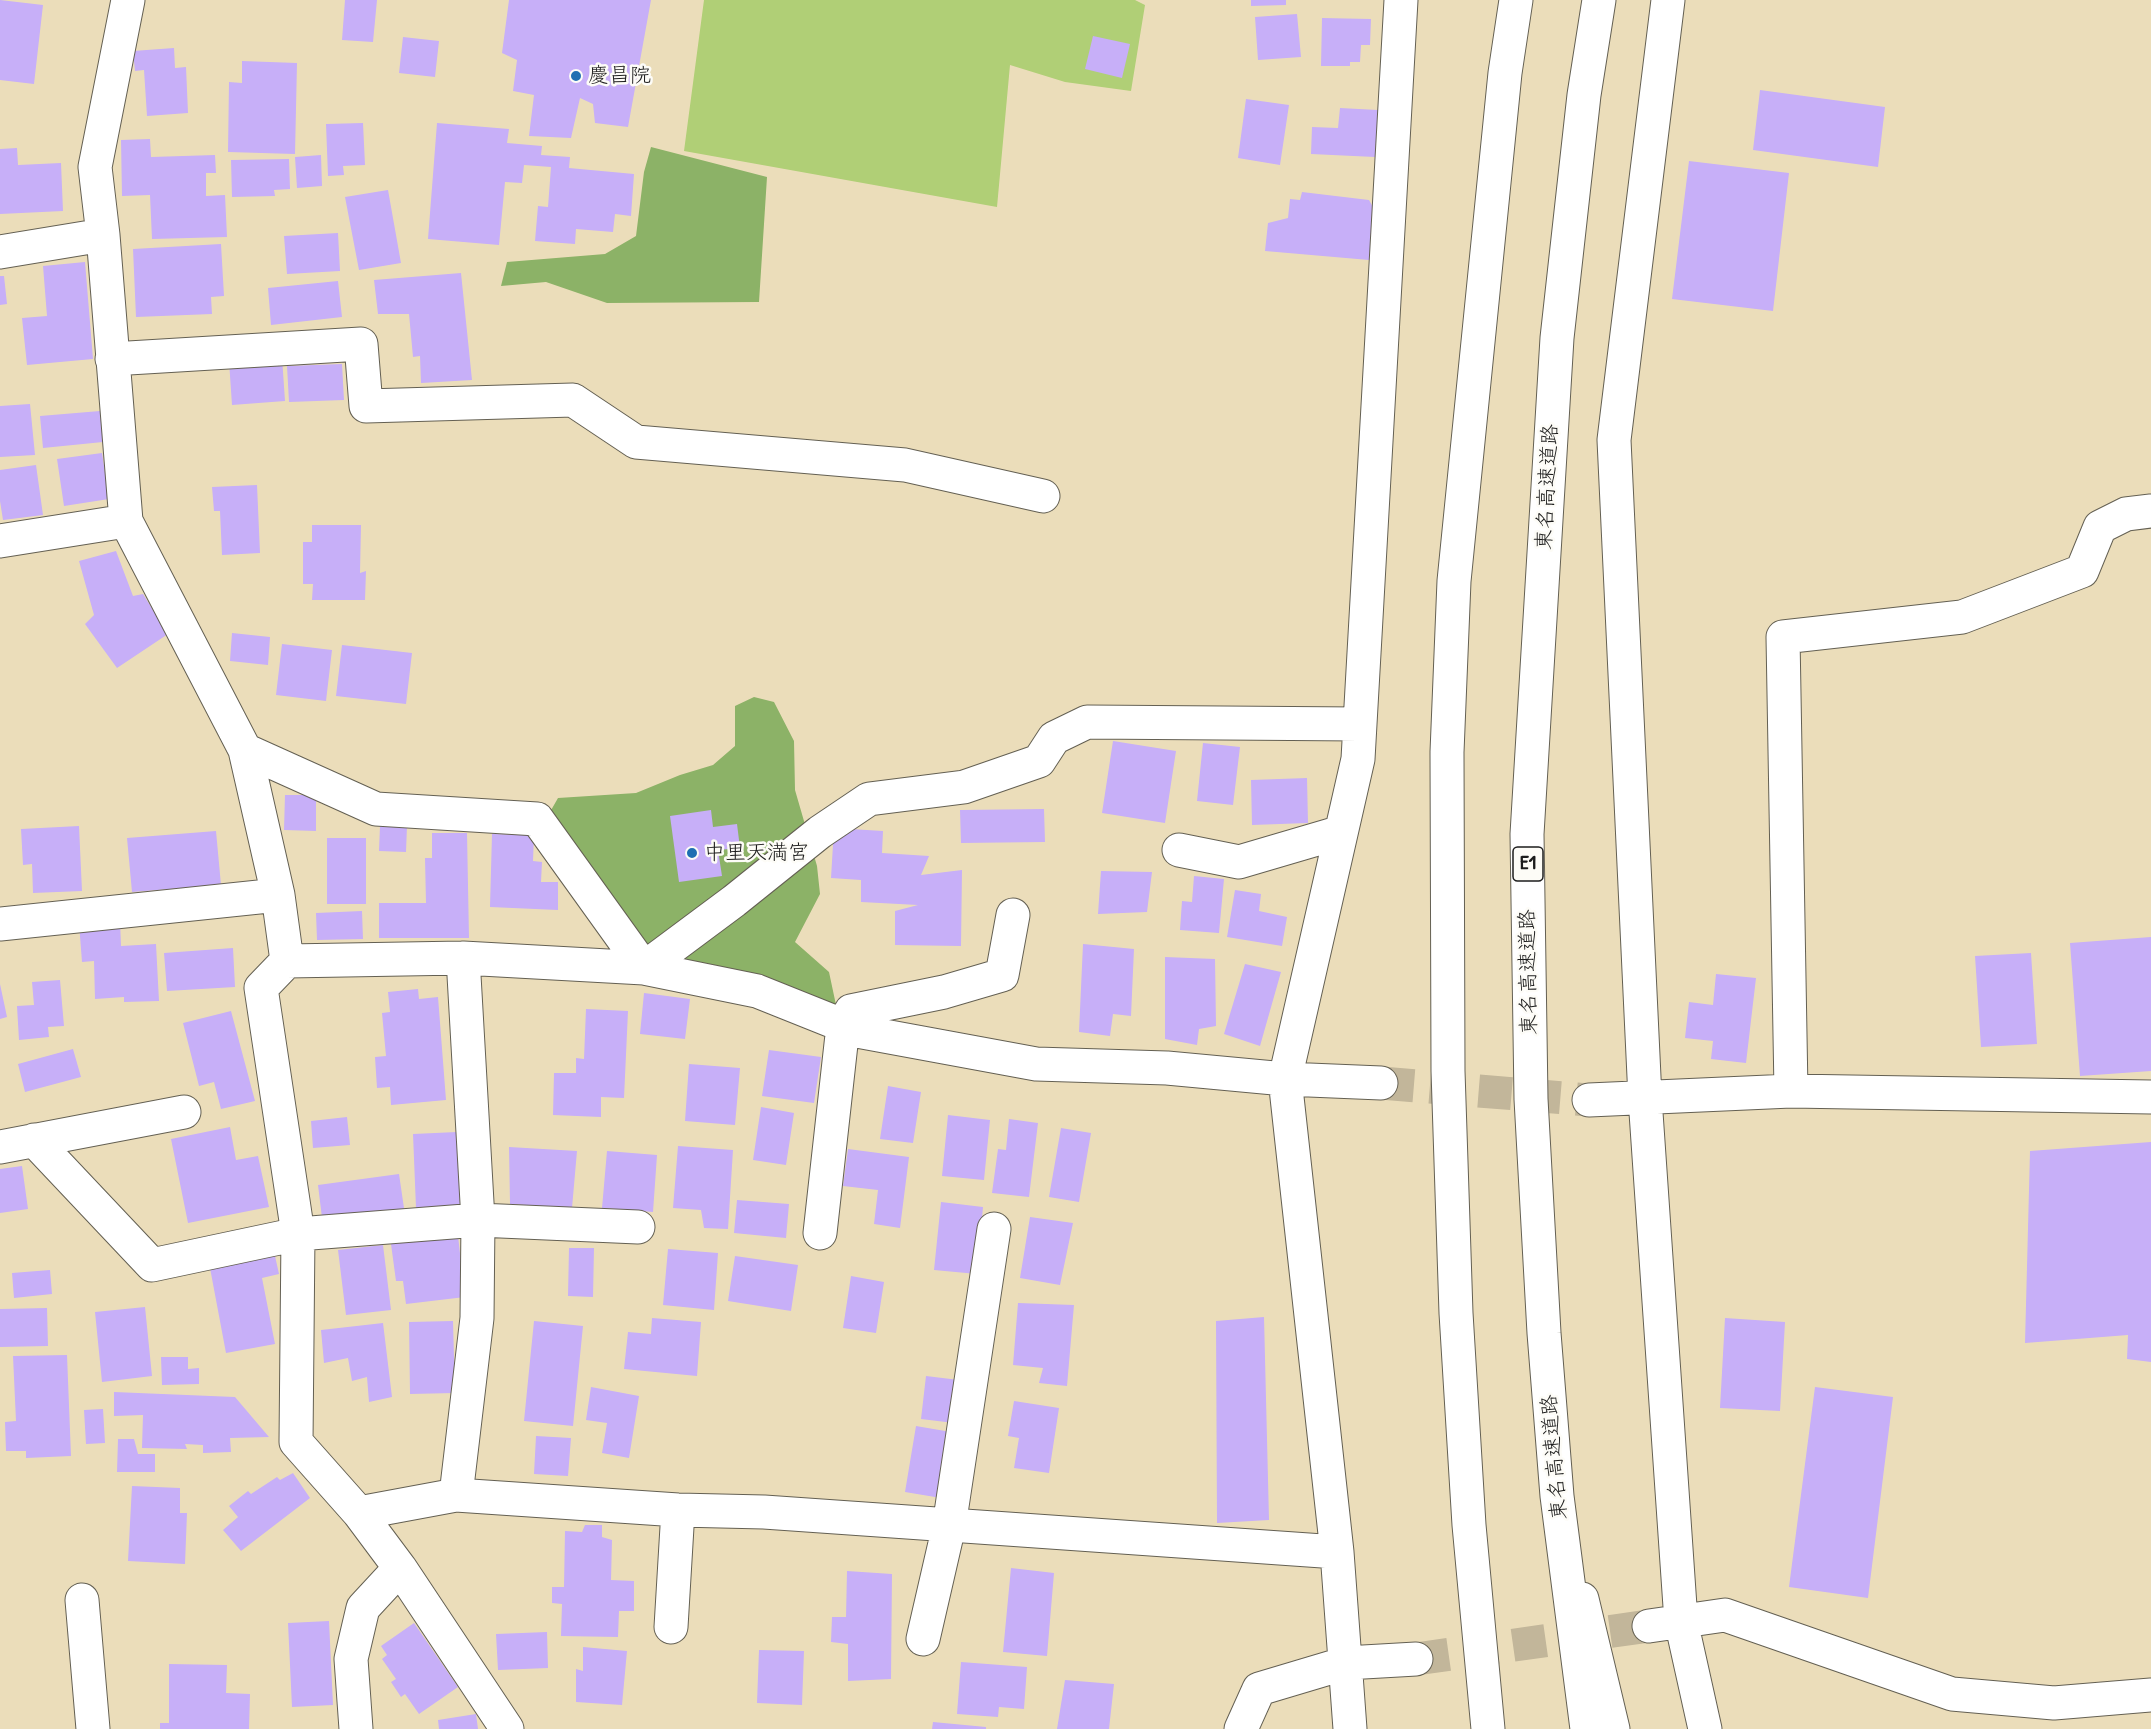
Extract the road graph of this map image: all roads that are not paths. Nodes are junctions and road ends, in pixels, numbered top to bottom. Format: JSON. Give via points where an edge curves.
{"nodes":[{"id":1,"x":128,"y":0,"type":"edge"},
{"id":2,"x":1401,"y":0,"type":"edge"},
{"id":3,"x":1516,"y":0,"type":"edge"},
{"id":4,"x":1599,"y":0,"type":"edge"},
{"id":5,"x":1668,"y":0,"type":"edge"},
{"id":6,"x":103,"y":235,"type":"junction"},
{"id":7,"x":0,"y":252,"type":"edge"},
{"id":8,"x":112,"y":359,"type":"junction"},
{"id":9,"x":1043,"y":496,"type":"dead end"},
{"id":10,"x":2151,"y":511,"type":"edge"},
{"id":11,"x":126,"y":522,"type":"junction"},
{"id":12,"x":0,"y":541,"type":"edge"},
{"id":13,"x":1359,"y":724,"type":"junction"},
{"id":14,"x":245,"y":750,"type":"junction"},
{"id":15,"x":1341,"y":832,"type":"junction"},
{"id":16,"x":1179,"y":850,"type":"dead end"},
{"id":17,"x":278,"y":895,"type":"junction"},
{"id":18,"x":1013,"y":915,"type":"dead end"},
{"id":19,"x":0,"y":924,"type":"edge"},
{"id":20,"x":463,"y":958,"type":"junction"},
{"id":21,"x":287,"y":961,"type":"junction"},
{"id":22,"x":644,"y":968,"type":"junction"},
{"id":23,"x":843,"y":1026,"type":"junction"},
{"id":24,"x":1285,"y":1079,"type":"junction"},
{"id":25,"x":1381,"y":1083,"type":"tunnel mouth"},
{"id":26,"x":1791,"y":1090,"type":"junction"},
{"id":27,"x":2151,"y":1097,"type":"edge"},
{"id":28,"x":1645,"y":1098,"type":"junction"},
{"id":29,"x":1589,"y":1100,"type":"tunnel mouth"},
{"id":30,"x":184,"y":1112,"type":"dead end"},
{"id":31,"x":34,"y":1140,"type":"junction"},
{"id":32,"x":0,"y":1147,"type":"edge"},
{"id":33,"x":478,"y":1220,"type":"junction"},
{"id":34,"x":639,"y":1227,"type":"dead end"},
{"id":35,"x":994,"y":1230,"type":"dead end"},
{"id":36,"x":820,"y":1233,"type":"dead end"},
{"id":37,"x":298,"y":1234,"type":"junction"},
{"id":38,"x":456,"y":1495,"type":"junction"},
{"id":39,"x":1557,"y":1496,"type":"junction"},
{"id":40,"x":678,"y":1510,"type":"junction"},
{"id":41,"x":360,"y":1512,"type":"junction"},
{"id":42,"x":949,"y":1526,"type":"junction"},
{"id":43,"x":1337,"y":1552,"type":"junction"},
{"id":44,"x":400,"y":1568,"type":"junction"},
{"id":45,"x":82,"y":1600,"type":"dead end"},
{"id":46,"x":1665,"y":1624,"type":"junction"},
{"id":47,"x":671,"y":1627,"type":"dead end"},
{"id":48,"x":923,"y":1639,"type":"dead end"},
{"id":49,"x":1416,"y":1659,"type":"tunnel mouth"},
{"id":50,"x":1346,"y":1664,"type":"junction"},
{"id":51,"x":2151,"y":1695,"type":"edge"},
{"id":52,"x":1488,"y":1728,"type":"edge"},
{"id":53,"x":93,"y":1729,"type":"edge"},
{"id":54,"x":356,"y":1729,"type":"edge"},
{"id":55,"x":507,"y":1729,"type":"edge"},
{"id":56,"x":1241,"y":1729,"type":"edge"},
{"id":57,"x":1350,"y":1729,"type":"edge"},
{"id":58,"x":1587,"y":1729,"type":"edge"},
{"id":59,"x":1613,"y":1729,"type":"edge"},
{"id":60,"x":1705,"y":1729,"type":"edge"}],
"edges":[{"from":1,"to":6,"type":"main road","via":[[95,167]]},
{"from":2,"to":13,"type":"main road"},
{"from":3,"to":52,"type":"main road","via":[[1505,73],[1454,581],[1447,752],[1448,1071],[1456,1313],[1469,1525]]},
{"from":4,"to":39,"type":"main road","name":"東名高速道路","number":"E1","via":[[1584,95],[1557,338],[1527,834],[1531,1099]]},
{"from":5,"to":28,"type":"main road","via":[[1614,440]]},
{"from":6,"to":7,"type":"main road"},
{"from":6,"to":8,"type":"main road"},
{"from":8,"to":9,"type":"main road","via":[[361,344],[366,406],[573,400],[636,442],[905,465]]},
{"from":8,"to":11,"type":"main road"},
{"from":10,"to":26,"type":"main road","via":[[2126,514],[2100,527],[2082,571],[1962,617],[1783,637]]},
{"from":11,"to":12,"type":"main road"},
{"from":11,"to":14,"type":"main road"},
{"from":13,"to":15,"type":"main road","via":[[1358,759]]},
{"from":13,"to":22,"type":"main road","via":[[1087,722],[1054,738],[1040,761],[964,787],[869,799],[820,832]]},
{"from":14,"to":17,"type":"main road"},
{"from":14,"to":22,"type":"main road","via":[[376,809],[537,819]]},
{"from":15,"to":16,"type":"main road","via":[[1239,862]]},
{"from":15,"to":24,"type":"main road"},
{"from":17,"to":19,"type":"main road"},
{"from":17,"to":21,"type":"main road"},
{"from":18,"to":23,"type":"main road","via":[[1002,975],[944,992],[851,1011]]},
{"from":20,"to":21,"type":"main road"},
{"from":20,"to":22,"type":"main road"},
{"from":20,"to":33,"type":"main road"},
{"from":21,"to":37,"type":"main road","via":[[261,988]]},
{"from":22,"to":23,"type":"main road","via":[[757,991]]},
{"from":23,"to":24,"type":"main road","via":[[1036,1064],[1167,1068]]},
{"from":23,"to":36,"type":"main road"},
{"from":24,"to":25,"type":"main road"},
{"from":24,"to":43,"type":"main road"},
{"from":26,"to":27,"type":"main road"},
{"from":26,"to":28,"type":"main road"},
{"from":28,"to":29,"type":"main road"},
{"from":28,"to":46,"type":"main road"},
{"from":30,"to":31,"type":"main road"},
{"from":31,"to":32,"type":"main road"},
{"from":31,"to":37,"type":"main road","via":[[152,1265]]},
{"from":33,"to":34,"type":"main road"},
{"from":33,"to":37,"type":"main road"},
{"from":33,"to":38,"type":"main road","via":[[477,1318]]},
{"from":35,"to":42,"type":"main road"},
{"from":37,"to":41,"type":"main road","via":[[296,1442]]},
{"from":38,"to":40,"type":"main road"},
{"from":38,"to":41,"type":"main road"},
{"from":39,"to":58,"type":"main road","name":"東名高速道路","number":"E1"},
{"from":39,"to":59,"type":"main road"},
{"from":40,"to":42,"type":"main road","via":[[764,1512]]},
{"from":40,"to":47,"type":"main road"},
{"from":41,"to":44,"type":"main road"},
{"from":42,"to":43,"type":"main road"},
{"from":42,"to":48,"type":"main road"},
{"from":43,"to":50,"type":"main road"},
{"from":44,"to":54,"type":"main road","via":[[363,1608],[351,1659]]},
{"from":44,"to":55,"type":"main road"},
{"from":45,"to":53,"type":"main road"},
{"from":46,"to":51,"type":"main road","via":[[1725,1615],[1952,1694],[2055,1703]]},
{"from":46,"to":60,"type":"main road"},
{"from":49,"to":50,"type":"main road"},
{"from":50,"to":56,"type":"main road","via":[[1259,1689]]},
{"from":50,"to":57,"type":"main road"}]}
